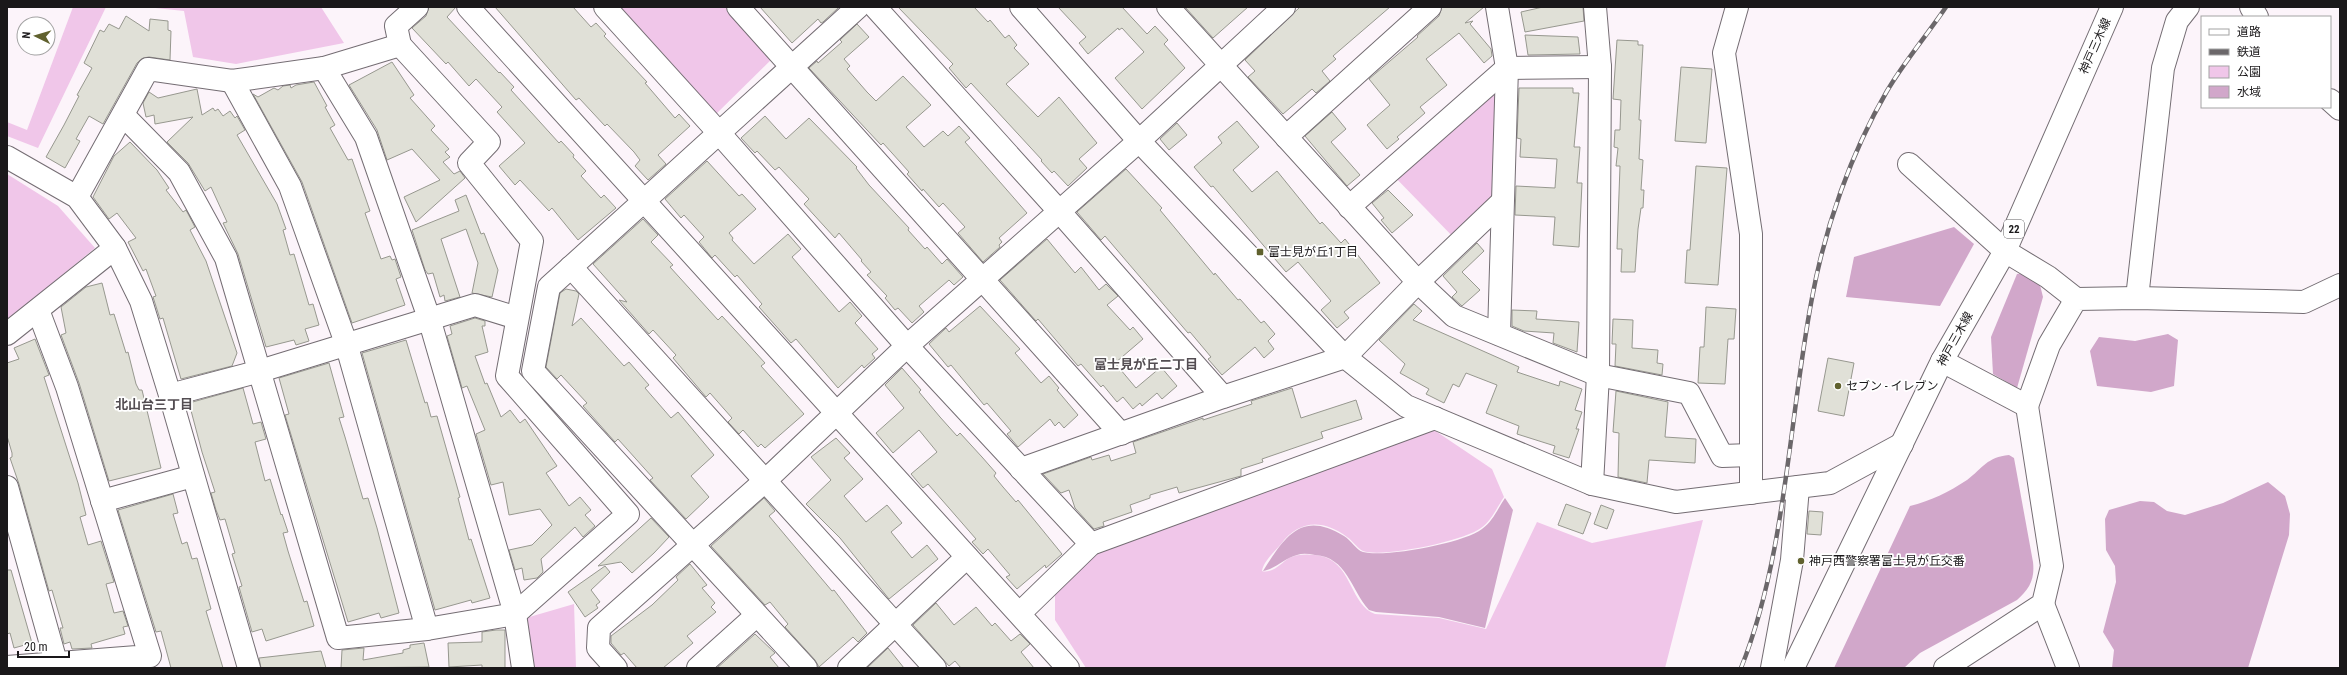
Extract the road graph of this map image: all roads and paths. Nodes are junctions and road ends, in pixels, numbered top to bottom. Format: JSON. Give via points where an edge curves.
{"nodes":[{"id":1,"x":417,"y":7,"type":"edge"},
{"id":2,"x":468,"y":7,"type":"edge"},
{"id":3,"x":605,"y":7,"type":"edge"},
{"id":4,"x":738,"y":7,"type":"edge"},
{"id":5,"x":858,"y":7,"type":"edge"},
{"id":6,"x":875,"y":7,"type":"edge"},
{"id":7,"x":1021,"y":7,"type":"edge"},
{"id":8,"x":1168,"y":7,"type":"edge"},
{"id":9,"x":1284,"y":7,"type":"edge"},
{"id":10,"x":1430,"y":7,"type":"edge"},
{"id":11,"x":1497,"y":7,"type":"edge"},
{"id":12,"x":1595,"y":7,"type":"edge"},
{"id":13,"x":1737,"y":7,"type":"edge"},
{"id":14,"x":2112,"y":7,"type":"edge"},
{"id":15,"x":2188,"y":7,"type":"edge"},
{"id":16,"x":2251,"y":7,"type":"edge"},
{"id":17,"x":2257,"y":16,"type":"edge"},
{"id":18,"x":400,"y":45,"type":"junction"},
{"id":19,"x":1221,"y":66,"type":"junction"},
{"id":20,"x":792,"y":67,"type":"junction"},
{"id":21,"x":1600,"y":67,"type":"junction"},
{"id":22,"x":324,"y":68,"type":"junction"},
{"id":23,"x":1507,"y":68,"type":"junction"},
{"id":24,"x":232,"y":81,"type":"junction"},
{"id":25,"x":2331,"y":101,"type":"edge"},
{"id":26,"x":2340,"y":109,"type":"edge"},
{"id":27,"x":124,"y":116,"type":"junction"},
{"id":28,"x":720,"y":134,"type":"junction"},
{"id":29,"x":1286,"y":137,"type":"junction"},
{"id":30,"x":1139,"y":141,"type":"junction"},
{"id":31,"x":7,"y":157,"type":"edge"},
{"id":32,"x":1909,"y":164,"type":"dead end"},
{"id":33,"x":77,"y":197,"type":"junction"},
{"id":34,"x":645,"y":200,"type":"junction"},
{"id":35,"x":1502,"y":202,"type":"junction"},
{"id":36,"x":1349,"y":207,"type":"junction"},
{"id":37,"x":1059,"y":211,"type":"junction"},
{"id":38,"x":114,"y":248,"type":"junction"},
{"id":39,"x":2005,"y":250,"type":"junction"},
{"id":40,"x":572,"y":267,"type":"junction"},
{"id":41,"x":981,"y":280,"type":"junction"},
{"id":42,"x":1418,"y":282,"type":"junction"},
{"id":43,"x":2340,"y":285,"type":"edge"},
{"id":44,"x":2137,"y":298,"type":"junction"},
{"id":45,"x":2076,"y":299,"type":"junction"},
{"id":46,"x":38,"y":310,"type":"junction"},
{"id":47,"x":429,"y":318,"type":"junction"},
{"id":48,"x":517,"y":318,"type":"junction"},
{"id":49,"x":7,"y":334,"type":"edge"},
{"id":50,"x":1499,"y":334,"type":"junction"},
{"id":51,"x":346,"y":343,"type":"junction"},
{"id":52,"x":906,"y":346,"type":"junction"},
{"id":53,"x":1345,"y":357,"type":"junction"},
{"id":54,"x":1942,"y":361,"type":"junction"},
{"id":55,"x":260,"y":371,"type":"junction"},
{"id":56,"x":1598,"y":375,"type":"junction"},
{"id":57,"x":170,"y":395,"type":"junction"},
{"id":58,"x":1223,"y":397,"type":"junction"},
{"id":59,"x":2027,"y":406,"type":"junction"},
{"id":60,"x":836,"y":411,"type":"junction"},
{"id":61,"x":1435,"y":418,"type":"junction"},
{"id":62,"x":1121,"y":434,"type":"junction"},
{"id":63,"x":1902,"y":444,"type":"junction"},
{"id":64,"x":1751,"y":455,"type":"junction"},
{"id":65,"x":1021,"y":470,"type":"junction"},
{"id":66,"x":193,"y":476,"type":"junction"},
{"id":67,"x":766,"y":480,"type":"junction"},
{"id":68,"x":1592,"y":484,"type":"junction"},
{"id":69,"x":7,"y":487,"type":"edge"},
{"id":70,"x":1798,"y":487,"type":"junction"},
{"id":71,"x":1751,"y":493,"type":"junction"},
{"id":72,"x":102,"y":501,"type":"junction"},
{"id":73,"x":692,"y":544,"type":"junction"},
{"id":74,"x":1091,"y":544,"type":"junction"},
{"id":75,"x":967,"y":557,"type":"junction"},
{"id":76,"x":2042,"y":604,"type":"junction"},
{"id":77,"x":1020,"y":613,"type":"junction"},
{"id":78,"x":516,"y":614,"type":"junction"},
{"id":79,"x":757,"y":615,"type":"junction"},
{"id":80,"x":894,"y":625,"type":"junction"},
{"id":81,"x":427,"y":629,"type":"junction"},
{"id":82,"x":56,"y":662,"type":"junction"},
{"id":83,"x":7,"y":667,"type":"edge"},
{"id":84,"x":250,"y":668,"type":"edge"},
{"id":85,"x":523,"y":668,"type":"edge"},
{"id":86,"x":616,"y":668,"type":"edge"},
{"id":87,"x":698,"y":668,"type":"edge"},
{"id":88,"x":806,"y":668,"type":"edge"},
{"id":89,"x":848,"y":668,"type":"edge"},
{"id":90,"x":935,"y":668,"type":"edge"},
{"id":91,"x":1068,"y":668,"type":"edge"},
{"id":92,"x":1772,"y":668,"type":"edge"},
{"id":93,"x":1794,"y":668,"type":"edge"},
{"id":94,"x":1945,"y":668,"type":"edge"},
{"id":95,"x":2068,"y":668,"type":"edge"}],
"edges":[{"from":1,"to":18,"type":"street","via":[[396,26]]},
{"from":2,"to":34,"type":"street"},
{"from":3,"to":28,"type":"street"},
{"from":4,"to":20,"type":"street"},
{"from":5,"to":20,"type":"street"},
{"from":6,"to":37,"type":"street"},
{"from":7,"to":30,"type":"street"},
{"from":8,"to":19,"type":"street"},
{"from":9,"to":19,"type":"street"},
{"from":10,"to":29,"type":"street"},
{"from":11,"to":23,"type":"street"},
{"from":12,"to":21,"type":"street"},
{"from":13,"to":64,"type":"street","via":[[1724,53],[1751,234]]},
{"from":14,"to":39,"type":"street","name":"神戸三木線","number":"22"},
{"from":15,"to":44,"type":"street","via":[[2177,21],[2162,68]]},
{"from":16,"to":17,"type":"street"},
{"from":18,"to":22,"type":"street"},
{"from":18,"to":48,"type":"street","via":[[489,142],[469,163],[532,241]]},
{"from":19,"to":29,"type":"street"},
{"from":19,"to":30,"type":"street"},
{"from":20,"to":28,"type":"street"},
{"from":20,"to":41,"type":"street"},
{"from":21,"to":23,"type":"street"},
{"from":21,"to":56,"type":"street"},
{"from":22,"to":24,"type":"street"},
{"from":22,"to":47,"type":"street","via":[[366,137]]},
{"from":23,"to":35,"type":"street"},
{"from":23,"to":36,"type":"street"},
{"from":24,"to":27,"type":"street","via":[[148,69]]},
{"from":24,"to":51,"type":"street","via":[[290,186]]},
{"from":25,"to":26,"type":"street"},
{"from":27,"to":33,"type":"street"},
{"from":27,"to":55,"type":"street","via":[[178,172],[226,258]]},
{"from":28,"to":34,"type":"street"},
{"from":28,"to":52,"type":"street"},
{"from":29,"to":36,"type":"street"},
{"from":30,"to":37,"type":"street"},
{"from":30,"to":53,"type":"street"},
{"from":31,"to":33,"type":"street"},
{"from":32,"to":39,"type":"street"},
{"from":33,"to":38,"type":"street"},
{"from":34,"to":40,"type":"street"},
{"from":34,"to":60,"type":"street"},
{"from":35,"to":42,"type":"street"},
{"from":35,"to":50,"type":"street"},
{"from":36,"to":42,"type":"street"},
{"from":37,"to":41,"type":"street"},
{"from":37,"to":58,"type":"street"},
{"from":38,"to":46,"type":"street"},
{"from":38,"to":57,"type":"street","via":[[141,301]]},
{"from":39,"to":45,"type":"street","via":[[2048,277]]},
{"from":39,"to":54,"type":"street","name":"神戸三木線","number":"22"},
{"from":40,"to":67,"type":"street"},
{"from":40,"to":73,"type":"street","via":[[549,287],[533,371]]},
{"from":41,"to":52,"type":"street"},
{"from":41,"to":62,"type":"street"},
{"from":42,"to":50,"type":"street","via":[[1454,316]]},
{"from":42,"to":53,"type":"street"},
{"from":43,"to":44,"type":"street","via":[[2304,302]]},
{"from":44,"to":45,"type":"street"},
{"from":45,"to":59,"type":"street","via":[[2049,345]]},
{"from":46,"to":49,"type":"street"},
{"from":46,"to":72,"type":"street","via":[[67,387]]},
{"from":47,"to":48,"type":"street","via":[[475,305]]},
{"from":47,"to":51,"type":"street"},
{"from":47,"to":78,"type":"street"},
{"from":48,"to":78,"type":"street","via":[[507,376],[628,514]]},
{"from":50,"to":56,"type":"street"},
{"from":51,"to":55,"type":"street"},
{"from":51,"to":81,"type":"street"},
{"from":52,"to":60,"type":"street"},
{"from":52,"to":65,"type":"street"},
{"from":53,"to":58,"type":"street"},
{"from":53,"to":61,"type":"street","via":[[1406,406]]},
{"from":54,"to":59,"type":"street"},
{"from":54,"to":63,"type":"street","name":"神戸三木線","number":"22"},
{"from":55,"to":57,"type":"street"},
{"from":55,"to":81,"type":"street","via":[[338,638]]},
{"from":56,"to":64,"type":"street","via":[[1689,393],[1722,456]]},
{"from":56,"to":68,"type":"street"},
{"from":57,"to":66,"type":"street"},
{"from":58,"to":62,"type":"street"},
{"from":59,"to":76,"type":"street","via":[[2052,566]]},
{"from":60,"to":67,"type":"street"},
{"from":60,"to":75,"type":"street"},
{"from":61,"to":68,"type":"street"},
{"from":61,"to":74,"type":"street"},
{"from":62,"to":65,"type":"street"},
{"from":63,"to":70,"type":"street","via":[[1830,483]]},
{"from":63,"to":93,"type":"street","name":"神戸三木線","number":"22"},
{"from":64,"to":71,"type":"street"},
{"from":65,"to":74,"type":"street"},
{"from":66,"to":72,"type":"street"},
{"from":66,"to":84,"type":"street"},
{"from":67,"to":73,"type":"street"},
{"from":67,"to":80,"type":"street"},
{"from":68,"to":71,"type":"street","via":[[1676,502]]},
{"from":69,"to":82,"type":"street"},
{"from":70,"to":71,"type":"street"},
{"from":70,"to":92,"type":"street","via":[[1792,560]]},
{"from":72,"to":82,"type":"street","via":[[150,656]]},
{"from":73,"to":79,"type":"street"},
{"from":73,"to":86,"type":"street","via":[[599,628],[598,648]]},
{"from":74,"to":77,"type":"street"},
{"from":75,"to":77,"type":"street"},
{"from":75,"to":80,"type":"street"},
{"from":76,"to":94,"type":"street"},
{"from":76,"to":95,"type":"street"},
{"from":77,"to":91,"type":"street"},
{"from":78,"to":81,"type":"street"},
{"from":78,"to":85,"type":"street"},
{"from":79,"to":87,"type":"street"},
{"from":79,"to":88,"type":"street"},
{"from":80,"to":89,"type":"street"},
{"from":80,"to":90,"type":"street"},
{"from":82,"to":83,"type":"street"}]}
